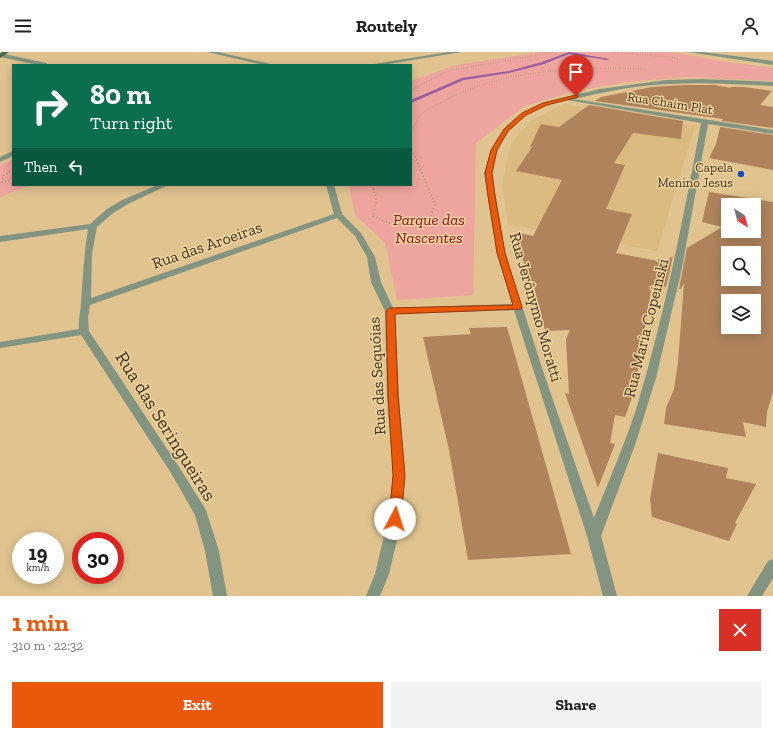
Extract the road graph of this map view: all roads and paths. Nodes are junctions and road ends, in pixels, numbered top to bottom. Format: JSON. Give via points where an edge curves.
{"nodes":[{"id":1,"x":6,"y":52,"type":"edge"},
{"id":2,"x":210,"y":52,"type":"edge"},
{"id":3,"x":420,"y":52,"type":"edge"},
{"id":4,"x":449,"y":52,"type":"edge"},
{"id":5,"x":459,"y":52,"type":"edge"},
{"id":6,"x":554,"y":52,"type":"edge"},
{"id":7,"x":610,"y":52,"type":"edge"},
{"id":8,"x":691,"y":52,"type":"edge"},
{"id":9,"x":435,"y":55,"type":"junction"},
{"id":10,"x":0,"y":56,"type":"edge"},
{"id":11,"x":684,"y":61,"type":"dead end"},
{"id":12,"x":773,"y":63,"type":"edge"},
{"id":13,"x":41,"y":64,"type":"edge"},
{"id":14,"x":267,"y":64,"type":"edge"},
{"id":15,"x":377,"y":64,"type":"edge"},
{"id":16,"x":649,"y":70,"type":"dead end"},
{"id":17,"x":773,"y":84,"type":"edge"},
{"id":18,"x":412,"y":89,"type":"edge"},
{"id":19,"x":564,"y":99,"type":"junction"},
{"id":20,"x":705,"y":121,"type":"junction"},
{"id":21,"x":412,"y":132,"type":"edge"},
{"id":22,"x":773,"y":132,"type":"edge"},
{"id":23,"x":412,"y":149,"type":"edge"},
{"id":24,"x":12,"y":154,"type":"edge"},
{"id":25,"x":0,"y":160,"type":"edge"},
{"id":26,"x":12,"y":170,"type":"edge"},
{"id":27,"x":12,"y":180,"type":"edge"},
{"id":28,"x":162,"y":186,"type":"edge"},
{"id":29,"x":330,"y":186,"type":"edge"},
{"id":30,"x":373,"y":186,"type":"edge"},
{"id":31,"x":338,"y":215,"type":"junction"},
{"id":32,"x":93,"y":226,"type":"junction"},
{"id":33,"x":0,"y":239,"type":"edge"},
{"id":34,"x":86,"y":303,"type":"junction"},
{"id":35,"x":518,"y":307,"type":"junction"},
{"id":36,"x":390,"y":311,"type":"junction"},
{"id":37,"x":84,"y":331,"type":"junction"},
{"id":38,"x":0,"y":345,"type":"edge"},
{"id":39,"x":594,"y":536,"type":"junction"},
{"id":40,"x":773,"y":565,"type":"edge"},
{"id":41,"x":220,"y":596,"type":"edge"},
{"id":42,"x":373,"y":596,"type":"edge"},
{"id":43,"x":610,"y":596,"type":"edge"},
{"id":44,"x":754,"y":596,"type":"edge"}],
"edges":[{"from":1,"to":10,"type":"main road"},
{"from":2,"to":14,"type":"street"},
{"from":3,"to":9,"type":"street"},
{"from":4,"to":5,"type":"street"},
{"from":4,"to":9,"type":"street"},
{"from":6,"to":18,"type":"path","via":[[448,71]]},
{"from":7,"to":11,"type":"path","via":[[671,57]]},
{"from":8,"to":12,"type":"street"},
{"from":9,"to":15,"type":"street"},
{"from":10,"to":13,"type":"street"},
{"from":16,"to":21,"type":"path","via":[[608,67],[546,71],[501,79],[455,94],[428,110],[421,115]]},
{"from":17,"to":19,"type":"street","name":"Rua Jerônymo Moratti","via":[[666,82]]},
{"from":19,"to":20,"type":"street","name":"Rua Chaim Plat"},
{"from":19,"to":35,"type":"street","name":"Rua Jerônymo Moratti","via":[[524,114],[506,130],[494,150],[488,173],[501,253]]},
{"from":20,"to":22,"type":"street","name":"Rua Chaim Plat"},
{"from":20,"to":39,"type":"street","name":"Rua Maria Copeinski","via":[[686,224],[656,358],[640,415]]},
{"from":23,"to":30,"type":"path","via":[[435,204],[429,220],[409,226],[391,225],[373,216],[376,201]]},
{"from":24,"to":25,"type":"street"},
{"from":26,"to":27,"type":"path","via":[[3,176],[2,182]]},
{"from":28,"to":32,"type":"street","via":[[120,205]]},
{"from":29,"to":31,"type":"street"},
{"from":31,"to":34,"type":"street","name":"Rua das Aroeiras"},
{"from":31,"to":36,"type":"street","name":"Rua das Sequóias","via":[[358,235],[371,257],[376,282]]},
{"from":32,"to":33,"type":"street"},
{"from":32,"to":34,"type":"street","via":[[88,253]]},
{"from":34,"to":37,"type":"street"},
{"from":35,"to":36,"type":"street"},
{"from":35,"to":39,"type":"street","name":"Rua Jerônymo Moratti"},
{"from":36,"to":42,"type":"street","name":"Rua das Sequóias","via":[[399,475],[395,519],[382,574]]},
{"from":37,"to":38,"type":"street"},
{"from":37,"to":41,"type":"street","name":"Rua das Seringueiras","via":[[176,470],[201,514],[212,551]]},
{"from":39,"to":43,"type":"street","name":"Rua Jerônymo Moratti"},
{"from":40,"to":44,"type":"street"}]}
